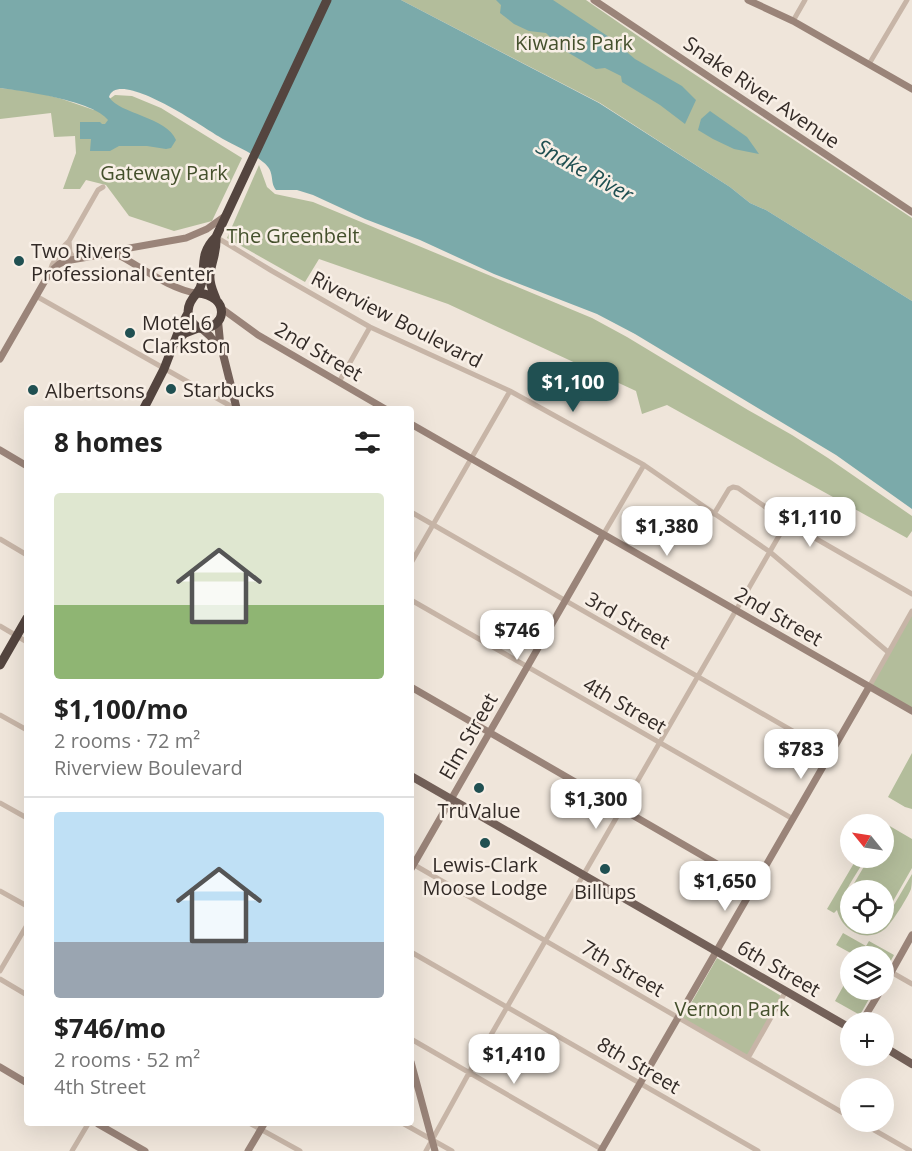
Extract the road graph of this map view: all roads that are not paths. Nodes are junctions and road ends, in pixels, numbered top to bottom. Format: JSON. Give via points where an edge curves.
{"nodes":[{"id":1,"x":327,"y":0,"type":"edge"},
{"id":2,"x":594,"y":0,"type":"edge"},
{"id":3,"x":748,"y":0,"type":"edge"},
{"id":4,"x":805,"y":0,"type":"edge"},
{"id":5,"x":907,"y":0,"type":"edge"},
{"id":6,"x":912,"y":3,"type":"edge"},
{"id":7,"x":793,"y":21,"type":"junction"},
{"id":8,"x":869,"y":64,"type":"junction"},
{"id":9,"x":912,"y":89,"type":"edge"},
{"id":10,"x":103,"y":187,"type":"dead end"},
{"id":11,"x":912,"y":212,"type":"edge"},
{"id":12,"x":227,"y":214,"type":"junction"},
{"id":13,"x":216,"y":237,"type":"junction"},
{"id":14,"x":69,"y":241,"type":"junction"},
{"id":15,"x":112,"y":253,"type":"junction"},
{"id":16,"x":74,"y":259,"type":"junction"},
{"id":17,"x":50,"y":272,"type":"junction"},
{"id":18,"x":177,"y":288,"type":"junction"},
{"id":19,"x":197,"y":293,"type":"junction"},
{"id":20,"x":36,"y":296,"type":"junction"},
{"id":21,"x":219,"y":304,"type":"junction"},
{"id":22,"x":188,"y":309,"type":"junction"},
{"id":23,"x":237,"y":319,"type":"junction"},
{"id":24,"x":219,"y":320,"type":"junction"},
{"id":25,"x":370,"y":327,"type":"junction"},
{"id":26,"x":200,"y":328,"type":"junction"},
{"id":27,"x":175,"y":342,"type":"junction"},
{"id":28,"x":224,"y":357,"type":"junction"},
{"id":29,"x":0,"y":359,"type":"edge"},
{"id":30,"x":164,"y":369,"type":"junction"},
{"id":31,"x":339,"y":382,"type":"junction"},
{"id":32,"x":510,"y":391,"type":"junction"},
{"id":33,"x":145,"y":406,"type":"edge"},
{"id":34,"x":230,"y":406,"type":"edge"},
{"id":35,"x":236,"y":406,"type":"edge"},
{"id":36,"x":380,"y":406,"type":"edge"},
{"id":37,"x":414,"y":426,"type":"edge"},
{"id":38,"x":0,"y":450,"type":"edge"},
{"id":39,"x":471,"y":458,"type":"junction"},
{"id":40,"x":24,"y":464,"type":"edge"},
{"id":41,"x":644,"y":465,"type":"junction"},
{"id":42,"x":414,"y":514,"type":"edge"},
{"id":43,"x":714,"y":514,"type":"junction"},
{"id":44,"x":787,"y":522,"type":"junction"},
{"id":45,"x":433,"y":524,"type":"junction"},
{"id":46,"x":603,"y":535,"type":"junction"},
{"id":47,"x":0,"y":539,"type":"edge"},
{"id":48,"x":770,"y":552,"type":"junction"},
{"id":49,"x":24,"y":553,"type":"edge"},
{"id":50,"x":414,"y":558,"type":"edge"},
{"id":51,"x":912,"y":594,"type":"edge"},
{"id":52,"x":565,"y":601,"type":"junction"},
{"id":53,"x":414,"y":602,"type":"edge"},
{"id":54,"x":736,"y":611,"type":"junction"},
{"id":55,"x":912,"y":611,"type":"edge"},
{"id":56,"x":24,"y":623,"type":"edge"},
{"id":57,"x":0,"y":626,"type":"edge"},
{"id":58,"x":16,"y":636,"type":"junction"},
{"id":59,"x":24,"y":640,"type":"edge"},
{"id":60,"x":888,"y":652,"type":"junction"},
{"id":61,"x":0,"y":665,"type":"edge"},
{"id":62,"x":528,"y":667,"type":"junction"},
{"id":63,"x":698,"y":677,"type":"junction"},
{"id":64,"x":868,"y":687,"type":"junction"},
{"id":65,"x":414,"y":689,"type":"edge"},
{"id":66,"x":912,"y":711,"type":"edge"},
{"id":67,"x":0,"y":715,"type":"edge"},
{"id":68,"x":24,"y":728,"type":"edge"},
{"id":69,"x":489,"y":733,"type":"junction"},
{"id":70,"x":661,"y":742,"type":"junction"},
{"id":71,"x":831,"y":753,"type":"junction"},
{"id":72,"x":414,"y":778,"type":"edge"},
{"id":73,"x":451,"y":799,"type":"junction"},
{"id":74,"x":0,"y":803,"type":"edge"},
{"id":75,"x":622,"y":809,"type":"junction"},
{"id":76,"x":24,"y":816,"type":"edge"},
{"id":77,"x":793,"y":819,"type":"junction"},
{"id":78,"x":414,"y":863,"type":"edge"},
{"id":79,"x":414,"y":867,"type":"edge"},
{"id":80,"x":584,"y":874,"type":"junction"},
{"id":81,"x":755,"y":886,"type":"junction"},
{"id":82,"x":0,"y":891,"type":"edge"},
{"id":83,"x":24,"y":904,"type":"edge"},
{"id":84,"x":24,"y":930,"type":"edge"},
{"id":85,"x":912,"y":935,"type":"edge"},
{"id":86,"x":546,"y":941,"type":"junction"},
{"id":87,"x":716,"y":951,"type":"junction"},
{"id":88,"x":414,"y":954,"type":"edge"},
{"id":89,"x":894,"y":967,"type":"edge"},
{"id":90,"x":0,"y":971,"type":"edge"},
{"id":91,"x":894,"y":974,"type":"edge"},
{"id":92,"x":0,"y":979,"type":"edge"},
{"id":93,"x":912,"y":984,"type":"edge"},
{"id":94,"x":786,"y":991,"type":"junction"},
{"id":95,"x":24,"y":993,"type":"edge"},
{"id":96,"x":508,"y":1007,"type":"junction"},
{"id":97,"x":678,"y":1017,"type":"junction"},
{"id":98,"x":840,"y":1022,"type":"edge"},
{"id":99,"x":414,"y":1041,"type":"edge"},
{"id":100,"x":894,"y":1053,"type":"edge"},
{"id":101,"x":748,"y":1058,"type":"junction"},
{"id":102,"x":912,"y":1064,"type":"edge"},
{"id":103,"x":0,"y":1067,"type":"edge"},
{"id":104,"x":414,"y":1073,"type":"edge"},
{"id":105,"x":469,"y":1073,"type":"junction"},
{"id":106,"x":24,"y":1081,"type":"edge"},
{"id":107,"x":640,"y":1083,"type":"junction"},
{"id":108,"x":840,"y":1110,"type":"edge"},
{"id":109,"x":87,"y":1126,"type":"edge"},
{"id":110,"x":102,"y":1126,"type":"edge"},
{"id":111,"x":263,"y":1126,"type":"edge"},
{"id":112,"x":408,"y":1126,"type":"edge"},
{"id":113,"x":878,"y":1132,"type":"edge"},
{"id":114,"x":432,"y":1140,"type":"junction"},
{"id":115,"x":603,"y":1150,"type":"edge"},
{"id":116,"x":72,"y":1151,"type":"edge"},
{"id":117,"x":146,"y":1151,"type":"edge"},
{"id":118,"x":248,"y":1151,"type":"edge"},
{"id":119,"x":300,"y":1151,"type":"edge"},
{"id":120,"x":426,"y":1151,"type":"edge"},
{"id":121,"x":435,"y":1151,"type":"edge"},
{"id":122,"x":452,"y":1151,"type":"edge"},
{"id":123,"x":758,"y":1151,"type":"edge"},
{"id":124,"x":911,"y":1151,"type":"edge"}],
"edges":[{"from":1,"to":12,"type":"highway"},
{"from":2,"to":11,"type":"street","name":"Snake River Avenue"},
{"from":3,"to":7,"type":"street"},
{"from":4,"to":7,"type":"street"},
{"from":5,"to":6,"type":"street"},
{"from":5,"to":8,"type":"street"},
{"from":7,"to":8,"type":"street"},
{"from":8,"to":9,"type":"street"},
{"from":10,"to":14,"type":"street"},
{"from":12,"to":13,"type":"highway"},
{"from":12,"to":15,"type":"street","via":[[186,238]]},
{"from":13,"to":19,"type":"highway","via":[[204,256],[202,284]]},
{"from":13,"to":21,"type":"highway","via":[[210,274]]},
{"from":13,"to":25,"type":"street","name":"Riverview Boulevard"},
{"from":14,"to":16,"type":"street"},
{"from":14,"to":17,"type":"street"},
{"from":15,"to":16,"type":"street"},
{"from":15,"to":18,"type":"street"},
{"from":16,"to":17,"type":"street"},
{"from":17,"to":20,"type":"street"},
{"from":18,"to":19,"type":"street"},
{"from":18,"to":22,"type":"street"},
{"from":19,"to":21,"type":"highway","via":[[209,295]]},
{"from":19,"to":22,"type":"highway"},
{"from":20,"to":29,"type":"street"},
{"from":20,"to":30,"type":"street"},
{"from":21,"to":23,"type":"street","name":"2nd Street"},
{"from":21,"to":24,"type":"highway"},
{"from":22,"to":26,"type":"highway","via":[[192,322]]},
{"from":22,"to":27,"type":"highway"},
{"from":23,"to":24,"type":"street"},
{"from":23,"to":31,"type":"street","name":"2nd Street"},
{"from":24,"to":26,"type":"highway","via":[[212,327]]},
{"from":24,"to":28,"type":"main road"},
{"from":25,"to":31,"type":"street"},
{"from":25,"to":32,"type":"street","name":"Riverview Boulevard"},
{"from":26,"to":27,"type":"highway"},
{"from":26,"to":28,"type":"main road"},
{"from":27,"to":30,"type":"highway"},
{"from":28,"to":35,"type":"main road"},
{"from":30,"to":33,"type":"highway"},
{"from":30,"to":34,"type":"street"},
{"from":31,"to":36,"type":"street","name":"2nd Street"},
{"from":32,"to":39,"type":"street"},
{"from":32,"to":41,"type":"street","name":"Riverview Boulevard"},
{"from":37,"to":39,"type":"street","name":"2nd Street"},
{"from":38,"to":40,"type":"street"},
{"from":39,"to":45,"type":"street"},
{"from":39,"to":46,"type":"street","name":"2nd Street"},
{"from":41,"to":43,"type":"street","name":"Riverview Boulevard"},
{"from":41,"to":46,"type":"street","name":"Elm Street"},
{"from":42,"to":45,"type":"street","name":"3rd Street"},
{"from":43,"to":44,"type":"street","via":[[733,487]]},
{"from":43,"to":48,"type":"street","name":"Riverview Boulevard"},
{"from":44,"to":48,"type":"street"},
{"from":44,"to":51,"type":"street"},
{"from":45,"to":50,"type":"street"},
{"from":45,"to":52,"type":"street","name":"3rd Street"},
{"from":46,"to":52,"type":"street","name":"Elm Street"},
{"from":46,"to":54,"type":"street","name":"2nd Street"},
{"from":47,"to":49,"type":"street"},
{"from":48,"to":54,"type":"street"},
{"from":48,"to":60,"type":"street","name":"Riverview Boulevard"},
{"from":52,"to":62,"type":"street","name":"Elm Street"},
{"from":52,"to":63,"type":"street","name":"3rd Street"},
{"from":53,"to":62,"type":"street","name":"4th Street"},
{"from":54,"to":63,"type":"street"},
{"from":54,"to":64,"type":"street","name":"2nd Street"},
{"from":55,"to":60,"type":"street"},
{"from":56,"to":58,"type":"highway"},
{"from":57,"to":58,"type":"street"},
{"from":58,"to":59,"type":"street"},
{"from":58,"to":61,"type":"highway"},
{"from":60,"to":64,"type":"street"},
{"from":62,"to":69,"type":"street","name":"Elm Street"},
{"from":62,"to":70,"type":"street","name":"4th Street"},
{"from":63,"to":70,"type":"street"},
{"from":63,"to":71,"type":"street","name":"3rd Street"},
{"from":64,"to":66,"type":"street","name":"2nd Street"},
{"from":64,"to":71,"type":"street"},
{"from":65,"to":69,"type":"street"},
{"from":67,"to":68,"type":"street"},
{"from":69,"to":73,"type":"street","name":"Elm Street"},
{"from":69,"to":75,"type":"street"},
{"from":70,"to":75,"type":"street"},
{"from":70,"to":77,"type":"street","name":"4th Street"},
{"from":71,"to":77,"type":"street"},
{"from":72,"to":73,"type":"main road","name":"6th Street"},
{"from":73,"to":78,"type":"street","name":"Elm Street"},
{"from":73,"to":80,"type":"main road","name":"6th Street"},
{"from":74,"to":76,"type":"street"},
{"from":75,"to":80,"type":"street"},
{"from":75,"to":81,"type":"street"},
{"from":77,"to":81,"type":"street"},
{"from":79,"to":86,"type":"street","name":"7th Street"},
{"from":80,"to":86,"type":"street"},
{"from":80,"to":87,"type":"main road","name":"6th Street"},
{"from":81,"to":87,"type":"street"},
{"from":82,"to":83,"type":"street"},
{"from":84,"to":90,"type":"street"},
{"from":85,"to":89,"type":"street"},
{"from":86,"to":96,"type":"street"},
{"from":86,"to":97,"type":"street","name":"7th Street"},
{"from":87,"to":94,"type":"main road","name":"6th Street"},
{"from":87,"to":97,"type":"street"},
{"from":88,"to":96,"type":"street","name":"8th Street"},
{"from":91,"to":93,"type":"street"},
{"from":92,"to":95,"type":"street"},
{"from":94,"to":98,"type":"main road","name":"6th Street"},
{"from":94,"to":101,"type":"street"},
{"from":96,"to":105,"type":"street"},
{"from":96,"to":107,"type":"street","name":"8th Street"},
{"from":97,"to":101,"type":"street","name":"7th Street"},
{"from":97,"to":107,"type":"street"},
{"from":99,"to":105,"type":"street"},
{"from":100,"to":102,"type":"main road"},
{"from":101,"to":108,"type":"street","name":"7th Street"},
{"from":103,"to":106,"type":"street"},
{"from":104,"to":114,"type":"street"},
{"from":105,"to":114,"type":"street"},
{"from":105,"to":115,"type":"street"},
{"from":107,"to":115,"type":"street"},
{"from":107,"to":123,"type":"street","name":"8th Street"},
{"from":109,"to":116,"type":"street"},
{"from":110,"to":117,"type":"street"},
{"from":111,"to":118,"type":"street"},
{"from":111,"to":119,"type":"street"},
{"from":112,"to":114,"type":"street"},
{"from":113,"to":124,"type":"street"},
{"from":114,"to":120,"type":"street"},
{"from":114,"to":121,"type":"street"},
{"from":114,"to":122,"type":"street"}]}
